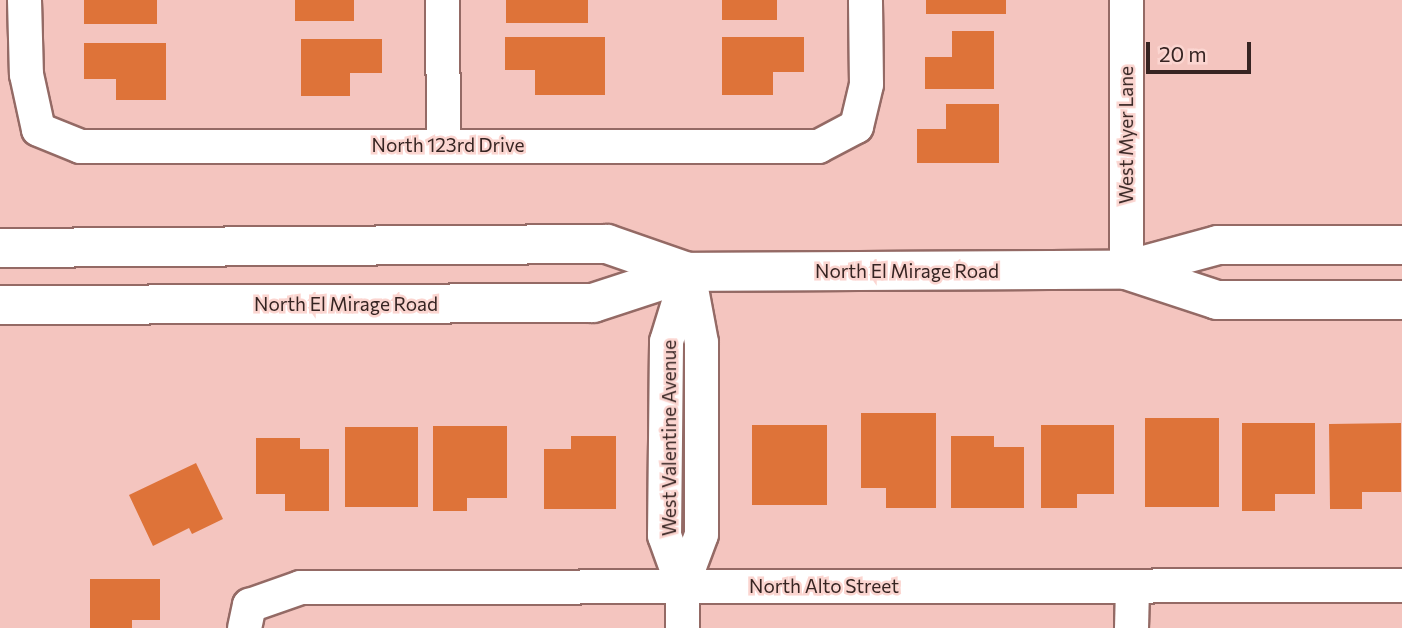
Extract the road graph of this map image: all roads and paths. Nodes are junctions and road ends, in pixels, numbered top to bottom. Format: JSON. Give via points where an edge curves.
{"nodes":[{"id":1,"x":24,"y":0,"type":"edge"},
{"id":2,"x":442,"y":0,"type":"edge"},
{"id":3,"x":865,"y":0,"type":"edge"},
{"id":4,"x":1126,"y":0,"type":"edge"},
{"id":5,"x":443,"y":145,"type":"junction"},
{"id":6,"x":1402,"y":245,"type":"edge"},
{"id":7,"x":0,"y":247,"type":"edge"},
{"id":8,"x":1126,"y":270,"type":"junction"},
{"id":9,"x":688,"y":272,"type":"junction"},
{"id":10,"x":1402,"y":300,"type":"edge"},
{"id":11,"x":0,"y":305,"type":"edge"},
{"id":12,"x":1402,"y":585,"type":"edge"},
{"id":13,"x":682,"y":586,"type":"junction"},
{"id":14,"x":1132,"y":588,"type":"junction"},
{"id":15,"x":247,"y":617,"type":"edge"},
{"id":16,"x":682,"y":628,"type":"edge"},
{"id":17,"x":1131,"y":628,"type":"edge"}],
"edges":[{"from":1,"to":5,"type":"street","name":"North 123rd Drive","via":[[26,75],[38,129],[80,146]]},
{"from":2,"to":5,"type":"street"},
{"from":3,"to":5,"type":"street","name":"North 123rd Drive","via":[[866,84],[856,126],[818,146]]},
{"from":4,"to":8,"type":"street","name":"West Myer Lane"},
{"from":6,"to":8,"type":"main road","name":"North El Mirage Road","via":[[1218,245]]},
{"from":7,"to":9,"type":"main road","name":"North El Mirage Road","via":[[607,244]]},
{"from":8,"to":9,"type":"main road","name":"North El Mirage Road"},
{"from":8,"to":10,"type":"main road","name":"North El Mirage Road","via":[[1217,300]]},
{"from":9,"to":11,"type":"main road","name":"North El Mirage Road","via":[[593,303]]},
{"from":9,"to":13,"type":"street","name":"West Valentine Avenue","via":[[701,342],[701,534]]},
{"from":12,"to":14,"type":"street","name":"North Alto Street"},
{"from":13,"to":14,"type":"street","name":"North Alto Street"},
{"from":13,"to":15,"type":"street","name":"North Alto Street","via":[[300,587]]},
{"from":13,"to":16,"type":"street","name":"West Valentine Avenue"},
{"from":14,"to":17,"type":"street"}]}
